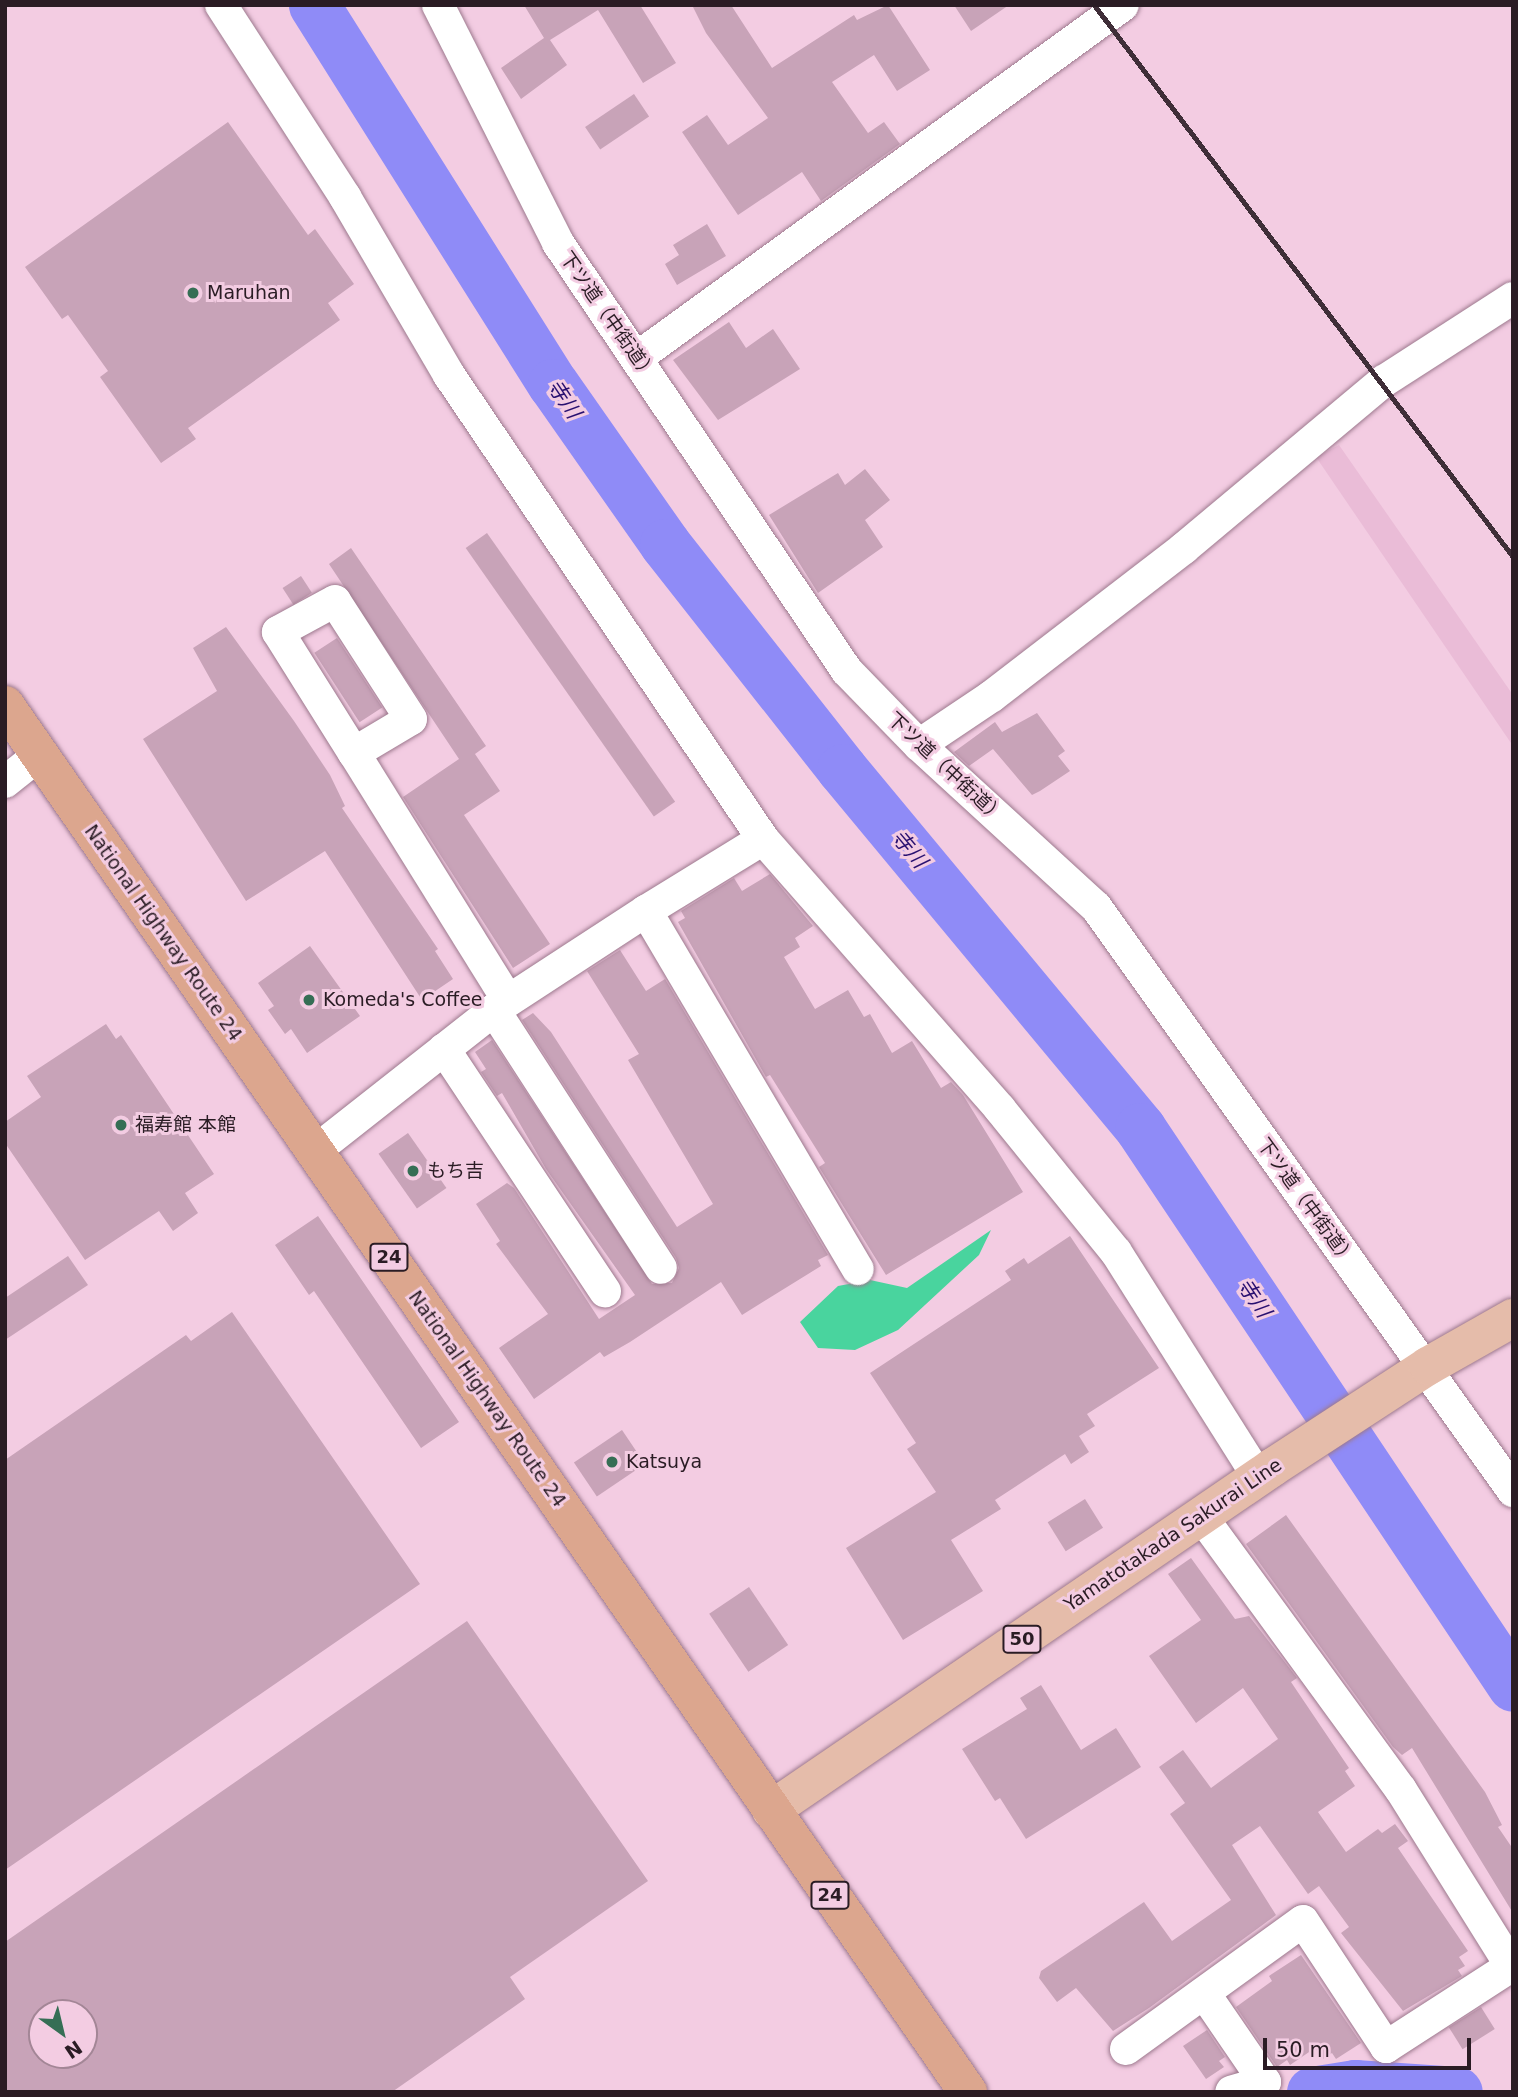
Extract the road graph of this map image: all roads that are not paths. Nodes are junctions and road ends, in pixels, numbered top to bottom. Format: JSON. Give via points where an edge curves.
{"nodes":[{"id":1,"x":221,"y":5,"type":"edge"},
{"id":2,"x":438,"y":5,"type":"edge"},
{"id":3,"x":1124,"y":5,"type":"edge"},
{"id":4,"x":1513,"y":298,"type":"edge"},
{"id":5,"x":638,"y":357,"type":"junction"},
{"id":6,"x":5,"y":705,"type":"edge"},
{"id":7,"x":919,"y":745,"type":"junction"},
{"id":8,"x":354,"y":753,"type":"junction"},
{"id":9,"x":39,"y":755,"type":"junction"},
{"id":10,"x":5,"y":782,"type":"edge"},
{"id":11,"x":763,"y":839,"type":"junction"},
{"id":12,"x":646,"y":911,"type":"junction"},
{"id":13,"x":501,"y":1005,"type":"junction"},
{"id":14,"x":444,"y":1049,"type":"junction"},
{"id":15,"x":315,"y":1151,"type":"junction"},
{"id":16,"x":661,"y":1268,"type":"dead end"},
{"id":17,"x":858,"y":1269,"type":"dead end"},
{"id":18,"x":605,"y":1291,"type":"dead end"},
{"id":19,"x":1513,"y":1318,"type":"edge"},
{"id":20,"x":1419,"y":1372,"type":"junction"},
{"id":21,"x":1266,"y":1472,"type":"junction"},
{"id":22,"x":1513,"y":1491,"type":"edge"},
{"id":23,"x":1201,"y":1516,"type":"junction"},
{"id":24,"x":771,"y":1810,"type":"junction"},
{"id":25,"x":1204,"y":1993,"type":"junction"},
{"id":26,"x":1126,"y":2049,"type":"dead end"},
{"id":27,"x":968,"y":2092,"type":"edge"},
{"id":28,"x":1231,"y":2092,"type":"edge"}],
"edges":[{"from":1,"to":11,"type":"street","via":[[345,197],[449,375]]},
{"from":2,"to":5,"type":"street","name":"下ツ道（中街道）","via":[[558,243]]},
{"from":3,"to":5,"type":"street"},
{"from":4,"to":7,"type":"street","via":[[1384,381],[1184,548],[992,696]]},
{"from":5,"to":7,"type":"street","name":"下ツ道（中街道）","via":[[847,671]]},
{"from":6,"to":9,"type":"highway","name":"National Highway Route 24","number":"24"},
{"from":7,"to":20,"type":"street","name":"下ツ道（中街道）","via":[[1096,907],[1322,1226]]},
{"from":8,"to":8,"type":"street","via":[[278,632],[335,601],[411,719]]},
{"from":8,"to":13,"type":"street"},
{"from":9,"to":10,"type":"street"},
{"from":9,"to":15,"type":"highway","name":"National Highway Route 24","number":"24"},
{"from":11,"to":12,"type":"street"},
{"from":11,"to":21,"type":"street","via":[[1000,1109],[1116,1252]]},
{"from":12,"to":13,"type":"street"},
{"from":12,"to":17,"type":"street"},
{"from":13,"to":14,"type":"street"},
{"from":13,"to":16,"type":"street"},
{"from":14,"to":15,"type":"street"},
{"from":14,"to":18,"type":"street"},
{"from":15,"to":24,"type":"highway","name":"National Highway Route 24","number":"24"},
{"from":19,"to":20,"type":"main road","name":"Yamatotakada Sakurai Line","number":"50"},
{"from":20,"to":21,"type":"main road","name":"Yamatotakada Sakurai Line","number":"50"},
{"from":20,"to":22,"type":"street","name":"下ツ道（中街道）"},
{"from":21,"to":23,"type":"main road","name":"Yamatotakada Sakurai Line","number":"50"},
{"from":23,"to":24,"type":"main road","name":"Yamatotakada Sakurai Line","number":"50"},
{"from":23,"to":25,"type":"street","via":[[1401,1790],[1511,1966],[1386,2047],[1303,1921]]},
{"from":24,"to":27,"type":"highway","name":"National Highway Route 24","number":"24"},
{"from":25,"to":26,"type":"street"},
{"from":25,"to":28,"type":"street","via":[[1265,2081]]}]}
